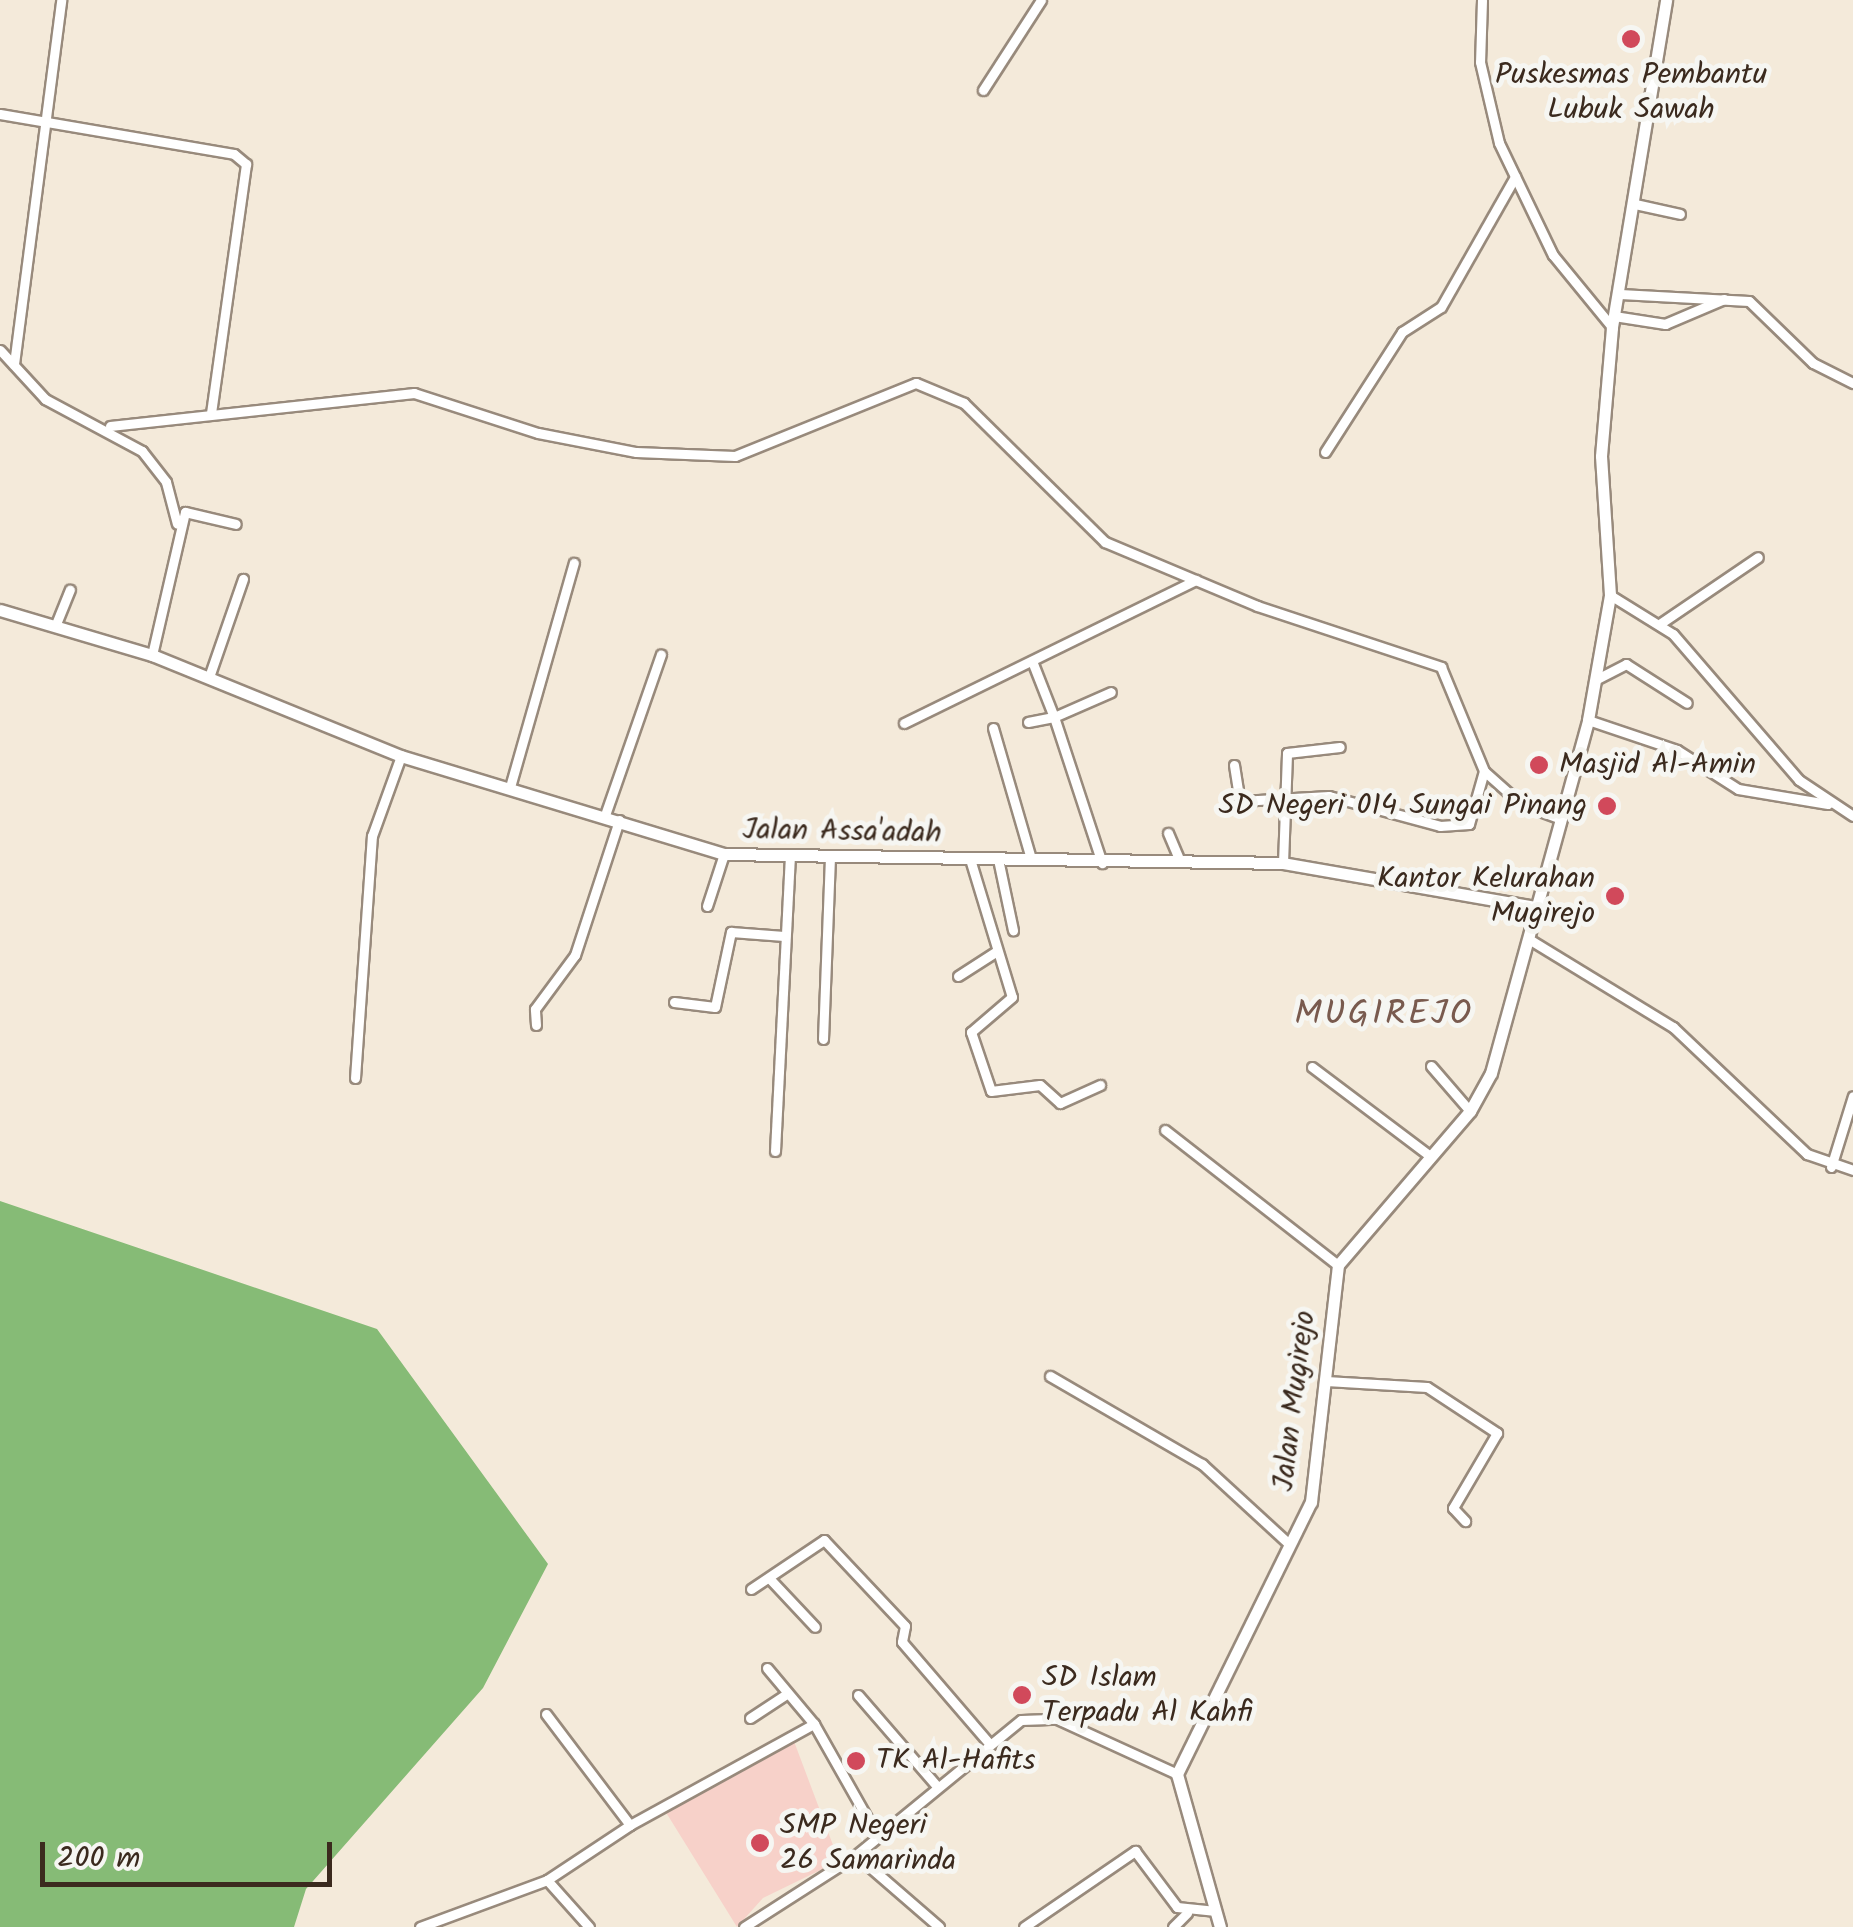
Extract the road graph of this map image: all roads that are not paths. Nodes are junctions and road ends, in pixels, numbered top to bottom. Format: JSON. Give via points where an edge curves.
{"nodes":[{"id":1,"x":61,"y":0,"type":"edge"},
{"id":2,"x":1041,"y":0,"type":"edge"},
{"id":3,"x":1482,"y":0,"type":"edge"},
{"id":4,"x":1666,"y":0,"type":"edge"},
{"id":5,"x":984,"y":90,"type":"dead end"},
{"id":6,"x":0,"y":114,"type":"edge"},
{"id":7,"x":46,"y":122,"type":"junction"},
{"id":8,"x":1515,"y":177,"type":"junction"},
{"id":9,"x":1635,"y":204,"type":"junction"},
{"id":10,"x":1680,"y":214,"type":"dead end"},
{"id":11,"x":1620,"y":294,"type":"junction"},
{"id":12,"x":1726,"y":297,"type":"junction"},
{"id":13,"x":1613,"y":322,"type":"junction"},
{"id":14,"x":0,"y":350,"type":"edge"},
{"id":15,"x":14,"y":364,"type":"junction"},
{"id":16,"x":1853,"y":383,"type":"edge"},
{"id":17,"x":211,"y":412,"type":"junction"},
{"id":18,"x":110,"y":426,"type":"junction"},
{"id":19,"x":1325,"y":452,"type":"dead end"},
{"id":20,"x":177,"y":524,"type":"junction"},
{"id":21,"x":236,"y":524,"type":"dead end"},
{"id":22,"x":1758,"y":557,"type":"dead end"},
{"id":23,"x":574,"y":563,"type":"dead end"},
{"id":24,"x":243,"y":578,"type":"dead end"},
{"id":25,"x":1196,"y":580,"type":"junction"},
{"id":26,"x":70,"y":590,"type":"dead end"},
{"id":27,"x":1610,"y":595,"type":"junction"},
{"id":28,"x":0,"y":610,"type":"edge"},
{"id":29,"x":1660,"y":623,"type":"junction"},
{"id":30,"x":56,"y":624,"type":"junction"},
{"id":31,"x":661,"y":654,"type":"dead end"},
{"id":32,"x":152,"y":655,"type":"junction"},
{"id":33,"x":1032,"y":661,"type":"junction"},
{"id":34,"x":209,"y":677,"type":"junction"},
{"id":35,"x":1595,"y":680,"type":"junction"},
{"id":36,"x":1110,"y":692,"type":"dead end"},
{"id":37,"x":1687,"y":704,"type":"dead end"},
{"id":38,"x":1054,"y":717,"type":"junction"},
{"id":39,"x":1588,"y":720,"type":"junction"},
{"id":40,"x":1028,"y":722,"type":"dead end"},
{"id":41,"x":904,"y":723,"type":"dead end"},
{"id":42,"x":994,"y":728,"type":"dead end"},
{"id":43,"x":1340,"y":747,"type":"dead end"},
{"id":44,"x":401,"y":756,"type":"junction"},
{"id":45,"x":1234,"y":765,"type":"dead end"},
{"id":46,"x":1484,"y":771,"type":"junction"},
{"id":47,"x":510,"y":786,"type":"junction"},
{"id":48,"x":1290,"y":795,"type":"junction"},
{"id":49,"x":1831,"y":804,"type":"junction"},
{"id":50,"x":606,"y":816,"type":"junction"},
{"id":51,"x":1853,"y":816,"type":"edge"},
{"id":52,"x":1561,"y":818,"type":"junction"},
{"id":53,"x":619,"y":820,"type":"junction"},
{"id":54,"x":1168,"y":833,"type":"dead end"},
{"id":55,"x":724,"y":854,"type":"junction"},
{"id":56,"x":790,"y":858,"type":"junction"},
{"id":57,"x":830,"y":858,"type":"junction"},
{"id":58,"x":970,"y":859,"type":"junction"},
{"id":59,"x":998,"y":859,"type":"junction"},
{"id":60,"x":1031,"y":859,"type":"junction"},
{"id":61,"x":1180,"y":861,"type":"junction"},
{"id":62,"x":1102,"y":863,"type":"junction"},
{"id":63,"x":1283,"y":863,"type":"junction"},
{"id":64,"x":707,"y":906,"type":"dead end"},
{"id":65,"x":1541,"y":908,"type":"junction"},
{"id":66,"x":1013,"y":930,"type":"dead end"},
{"id":67,"x":784,"y":936,"type":"junction"},
{"id":68,"x":1532,"y":942,"type":"junction"},
{"id":69,"x":998,"y":952,"type":"junction"},
{"id":70,"x":958,"y":976,"type":"dead end"},
{"id":71,"x":674,"y":1002,"type":"dead end"},
{"id":72,"x":536,"y":1025,"type":"dead end"},
{"id":73,"x":823,"y":1039,"type":"dead end"},
{"id":74,"x":1431,"y":1066,"type":"dead end"},
{"id":75,"x":1312,"y":1067,"type":"dead end"},
{"id":76,"x":355,"y":1078,"type":"dead end"},
{"id":77,"x":1100,"y":1085,"type":"dead end"},
{"id":78,"x":1853,"y":1096,"type":"edge"},
{"id":79,"x":1470,"y":1111,"type":"junction"},
{"id":80,"x":1165,"y":1130,"type":"dead end"},
{"id":81,"x":775,"y":1151,"type":"dead end"},
{"id":82,"x":1430,"y":1156,"type":"junction"},
{"id":83,"x":1831,"y":1167,"type":"junction"},
{"id":84,"x":1853,"y":1170,"type":"edge"},
{"id":85,"x":1338,"y":1265,"type":"junction"},
{"id":86,"x":1050,"y":1376,"type":"dead end"},
{"id":87,"x":1326,"y":1380,"type":"junction"},
{"id":88,"x":1465,"y":1520,"type":"dead end"},
{"id":89,"x":1289,"y":1544,"type":"junction"},
{"id":90,"x":769,"y":1578,"type":"junction"},
{"id":91,"x":751,"y":1590,"type":"dead end"},
{"id":92,"x":815,"y":1627,"type":"dead end"},
{"id":93,"x":767,"y":1668,"type":"dead end"},
{"id":94,"x":788,"y":1693,"type":"junction"},
{"id":95,"x":858,"y":1695,"type":"dead end"},
{"id":96,"x":546,"y":1714,"type":"dead end"},
{"id":97,"x":750,"y":1718,"type":"dead end"},
{"id":98,"x":814,"y":1724,"type":"junction"},
{"id":99,"x":988,"y":1742,"type":"junction"},
{"id":100,"x":1178,"y":1774,"type":"junction"},
{"id":101,"x":935,"y":1784,"type":"junction"},
{"id":102,"x":630,"y":1826,"type":"junction"},
{"id":103,"x":878,"y":1837,"type":"junction"},
{"id":104,"x":856,"y":1855,"type":"junction"},
{"id":105,"x":547,"y":1880,"type":"junction"},
{"id":106,"x":1216,"y":1911,"type":"junction"},
{"id":107,"x":1187,"y":1913,"type":"junction"},
{"id":108,"x":1038,"y":1915,"type":"junction"},
{"id":109,"x":420,"y":1927,"type":"edge"},
{"id":110,"x":589,"y":1927,"type":"edge"},
{"id":111,"x":744,"y":1927,"type":"edge"},
{"id":112,"x":939,"y":1927,"type":"edge"},
{"id":113,"x":1024,"y":1927,"type":"edge"},
{"id":114,"x":1046,"y":1927,"type":"edge"},
{"id":115,"x":1172,"y":1927,"type":"edge"},
{"id":116,"x":1220,"y":1927,"type":"edge"}],
"edges":[{"from":1,"to":7,"type":"street"},
{"from":2,"to":5,"type":"street"},
{"from":3,"to":8,"type":"street","via":[[1480,62]]},
{"from":4,"to":9,"type":"street"},
{"from":6,"to":7,"type":"street"},
{"from":7,"to":15,"type":"street"},
{"from":7,"to":17,"type":"street","via":[[234,154],[246,164]]},
{"from":8,"to":13,"type":"street","via":[[1553,255]]},
{"from":8,"to":19,"type":"street","via":[[1441,307],[1402,332]]},
{"from":9,"to":10,"type":"street"},
{"from":9,"to":11,"type":"street"},
{"from":11,"to":12,"type":"street"},
{"from":11,"to":13,"type":"street"},
{"from":12,"to":13,"type":"street","via":[[1665,324]]},
{"from":12,"to":16,"type":"street","via":[[1749,300],[1814,363]]},
{"from":13,"to":27,"type":"street","via":[[1601,456]]},
{"from":14,"to":15,"type":"street"},
{"from":15,"to":18,"type":"street","via":[[45,400]]},
{"from":17,"to":18,"type":"street"},
{"from":17,"to":25,"type":"street","via":[[414,393],[538,433],[636,452],[735,456],[916,383],[964,404],[1105,542]]},
{"from":18,"to":20,"type":"street","via":[[159,468]]},
{"from":20,"to":21,"type":"street","via":[[194,508]]},
{"from":20,"to":32,"type":"street"},
{"from":22,"to":29,"type":"street"},
{"from":23,"to":47,"type":"street"},
{"from":24,"to":34,"type":"street"},
{"from":25,"to":33,"type":"street"},
{"from":25,"to":46,"type":"street","via":[[1441,667]]},
{"from":26,"to":30,"type":"street"},
{"from":27,"to":29,"type":"street"},
{"from":27,"to":35,"type":"street"},
{"from":28,"to":30,"type":"street","name":"Jalan Assa'adah"},
{"from":29,"to":49,"type":"street"},
{"from":30,"to":32,"type":"street","name":"Jalan Assa'adah"},
{"from":31,"to":50,"type":"street"},
{"from":32,"to":34,"type":"street","name":"Jalan Assa'adah"},
{"from":33,"to":38,"type":"street"},
{"from":33,"to":41,"type":"street"},
{"from":34,"to":44,"type":"street","name":"Jalan Assa'adah"},
{"from":35,"to":37,"type":"street","via":[[1626,664]]},
{"from":35,"to":39,"type":"street"},
{"from":36,"to":38,"type":"street"},
{"from":38,"to":40,"type":"street"},
{"from":38,"to":62,"type":"street"},
{"from":39,"to":49,"type":"street","via":[[1676,750],[1738,789]]},
{"from":39,"to":52,"type":"street"},
{"from":42,"to":60,"type":"street"},
{"from":43,"to":48,"type":"street","via":[[1290,750]]},
{"from":44,"to":47,"type":"street","name":"Jalan Assa'adah"},
{"from":44,"to":76,"type":"street","via":[[372,836]]},
{"from":45,"to":48,"type":"street","via":[[1240,801]]},
{"from":46,"to":48,"type":"street","via":[[1464,827]]},
{"from":46,"to":52,"type":"street","via":[[1521,804]]},
{"from":47,"to":50,"type":"street","name":"Jalan Assa'adah"},
{"from":48,"to":63,"type":"street"},
{"from":49,"to":51,"type":"street"},
{"from":50,"to":53,"type":"street","name":"Jalan Assa'adah"},
{"from":52,"to":65,"type":"street"},
{"from":53,"to":55,"type":"street","name":"Jalan Assa'adah"},
{"from":53,"to":72,"type":"street","via":[[576,955],[536,1009]]},
{"from":54,"to":61,"type":"street"},
{"from":55,"to":56,"type":"street","name":"Jalan Assa'adah"},
{"from":55,"to":64,"type":"street"},
{"from":56,"to":57,"type":"street","name":"Jalan Assa'adah"},
{"from":56,"to":67,"type":"street"},
{"from":57,"to":58,"type":"street","name":"Jalan Assa'adah"},
{"from":57,"to":73,"type":"street"},
{"from":58,"to":59,"type":"street","name":"Jalan Assa'adah"},
{"from":58,"to":69,"type":"street"},
{"from":59,"to":60,"type":"street","name":"Jalan Assa'adah"},
{"from":59,"to":66,"type":"street"},
{"from":60,"to":62,"type":"street","name":"Jalan Assa'adah"},
{"from":61,"to":62,"type":"street","name":"Jalan Assa'adah"},
{"from":61,"to":63,"type":"street","name":"Jalan Assa'adah"},
{"from":63,"to":65,"type":"street","name":"Jalan Assa'adah"},
{"from":65,"to":68,"type":"street"},
{"from":67,"to":71,"type":"street","via":[[731,932],[714,1007]]},
{"from":67,"to":81,"type":"street"},
{"from":68,"to":79,"type":"street"},
{"from":68,"to":83,"type":"street","via":[[1674,1027],[1795,1145]]},
{"from":69,"to":70,"type":"street"},
{"from":69,"to":77,"type":"street","via":[[1010,1002],[972,1032],[991,1090],[1040,1085],[1060,1103]]},
{"from":74,"to":79,"type":"street"},
{"from":75,"to":82,"type":"street"},
{"from":78,"to":83,"type":"street"},
{"from":79,"to":82,"type":"street"},
{"from":80,"to":85,"type":"street"},
{"from":82,"to":85,"type":"street"},
{"from":83,"to":84,"type":"street"},
{"from":85,"to":87,"type":"street","name":"Jalan Mugirejo"},
{"from":86,"to":89,"type":"street","via":[[1202,1464]]},
{"from":87,"to":88,"type":"street","via":[[1427,1387],[1496,1433],[1454,1508]]},
{"from":87,"to":89,"type":"street","name":"Jalan Mugirejo","via":[[1315,1486]]},
{"from":89,"to":100,"type":"street","name":"Jalan Mugirejo"},
{"from":90,"to":91,"type":"street"},
{"from":90,"to":92,"type":"street"},
{"from":90,"to":99,"type":"street","via":[[824,1540],[905,1626],[902,1642]]},
{"from":93,"to":94,"type":"street"},
{"from":94,"to":97,"type":"street"},
{"from":94,"to":98,"type":"street"},
{"from":95,"to":101,"type":"street"},
{"from":96,"to":102,"type":"street"},
{"from":98,"to":102,"type":"street"},
{"from":98,"to":103,"type":"street"},
{"from":99,"to":100,"type":"street","via":[[1021,1720],[1057,1719]]},
{"from":99,"to":101,"type":"street"},
{"from":100,"to":106,"type":"street"},
{"from":101,"to":103,"type":"street"},
{"from":102,"to":105,"type":"street"},
{"from":103,"to":104,"type":"street"},
{"from":104,"to":111,"type":"street"},
{"from":104,"to":112,"type":"street"},
{"from":105,"to":109,"type":"street"},
{"from":105,"to":110,"type":"street"},
{"from":106,"to":107,"type":"street"},
{"from":106,"to":116,"type":"street"},
{"from":107,"to":108,"type":"street","via":[[1135,1851]]},
{"from":107,"to":115,"type":"street"},
{"from":108,"to":113,"type":"street"},
{"from":108,"to":114,"type":"street"}]}
